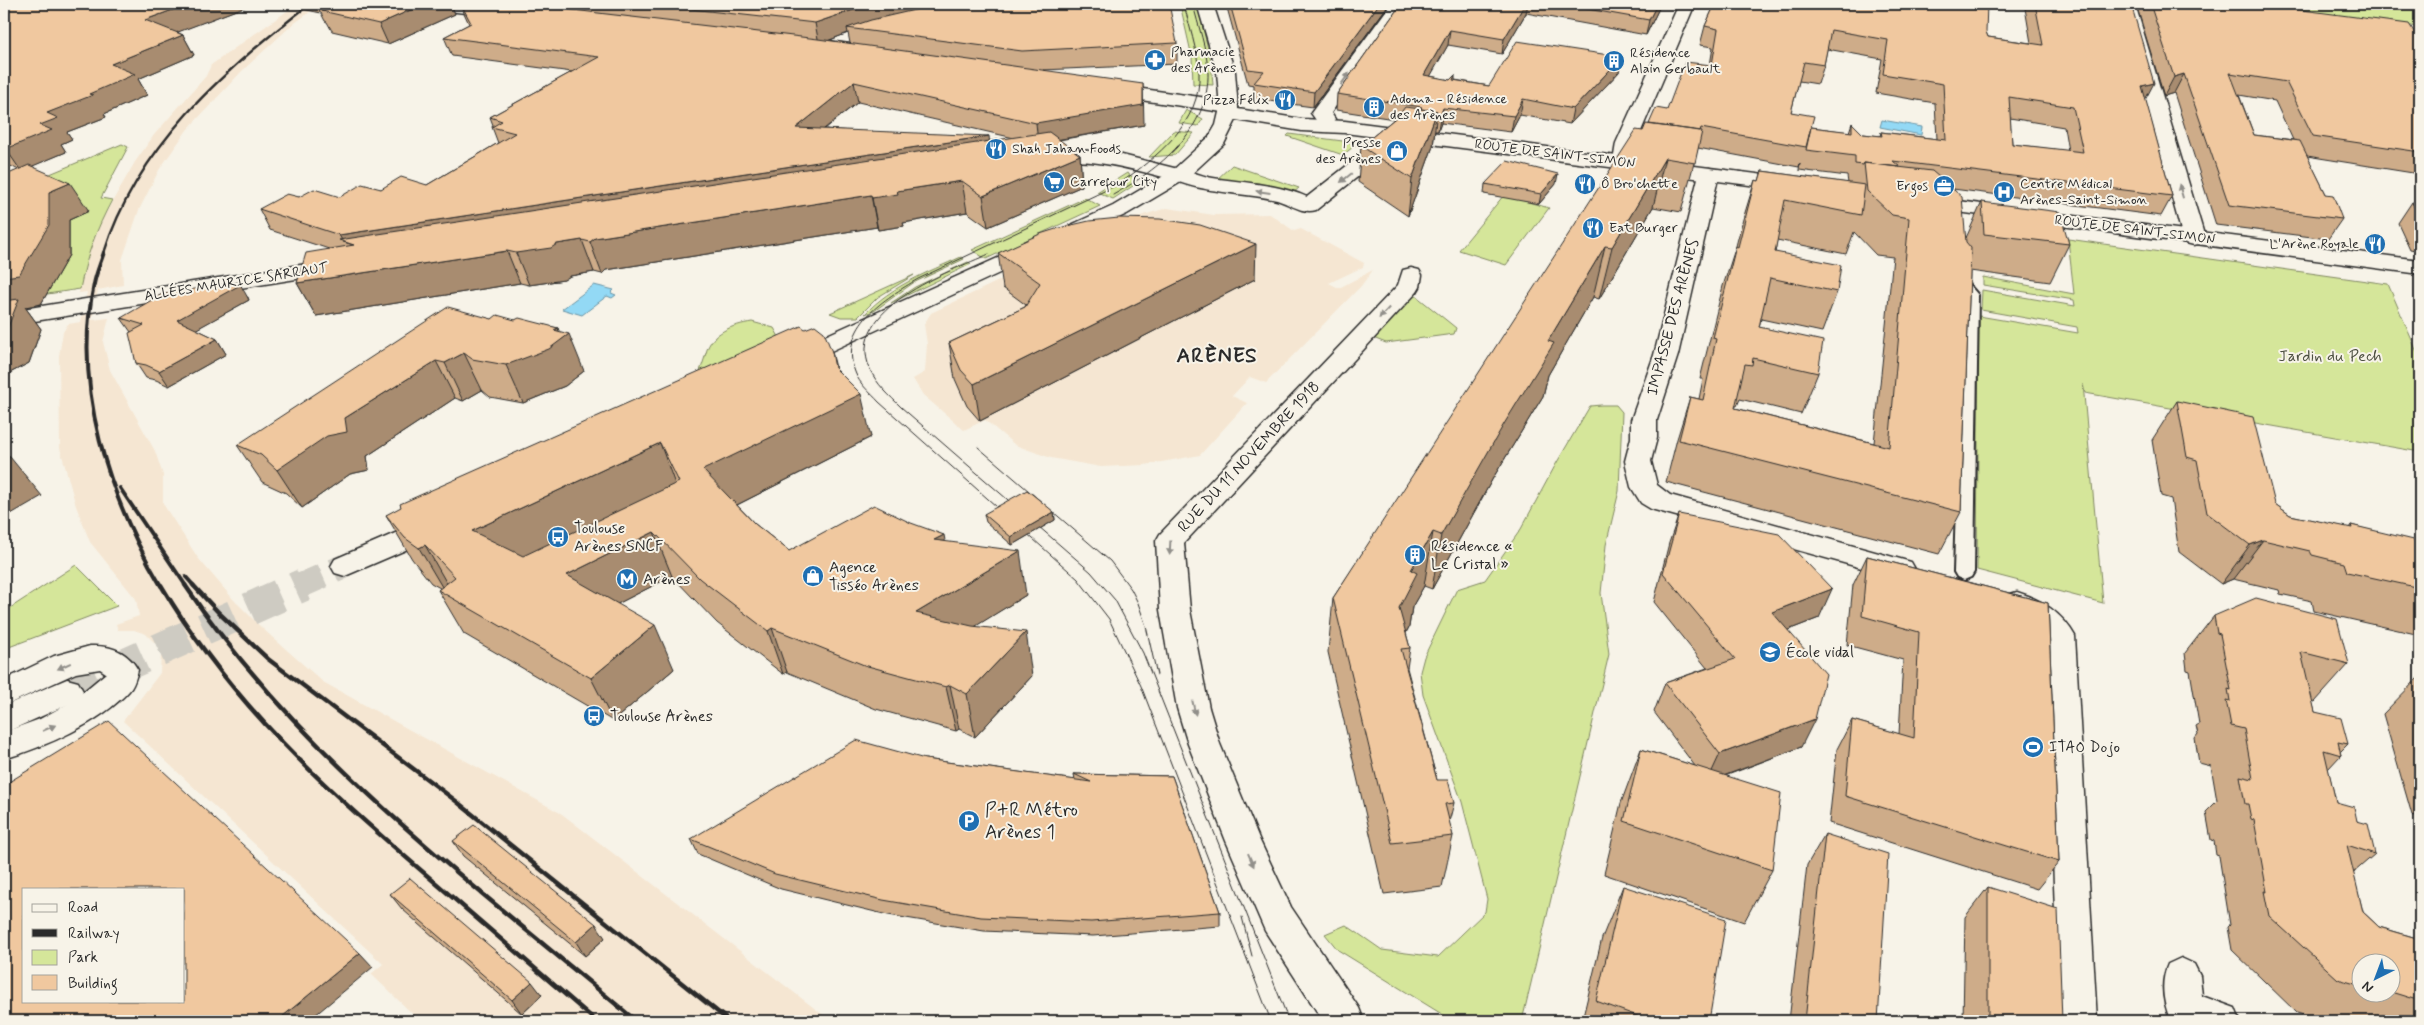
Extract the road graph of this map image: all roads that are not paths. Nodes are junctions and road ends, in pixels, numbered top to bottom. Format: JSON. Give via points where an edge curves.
{"nodes":[{"id":1,"x":431,"y":4,"type":"edge"},
{"id":2,"x":1205,"y":4,"type":"edge"},
{"id":3,"x":1399,"y":4,"type":"edge"},
{"id":4,"x":1687,"y":4,"type":"edge"},
{"id":5,"x":2127,"y":4,"type":"edge"},
{"id":6,"x":519,"y":15,"type":"edge"},
{"id":7,"x":904,"y":26,"type":"edge"},
{"id":8,"x":857,"y":56,"type":"edge"},
{"id":9,"x":1090,"y":88,"type":"edge"},
{"id":10,"x":1229,"y":110,"type":"junction"},
{"id":11,"x":1315,"y":118,"type":"junction"},
{"id":12,"x":1345,"y":127,"type":"junction"},
{"id":13,"x":1394,"y":134,"type":"junction"},
{"id":14,"x":1023,"y":160,"type":"edge"},
{"id":15,"x":1623,"y":162,"type":"junction"},
{"id":16,"x":1709,"y":174,"type":"junction"},
{"id":17,"x":1179,"y":175,"type":"junction"},
{"id":18,"x":1810,"y":187,"type":"edge"},
{"id":19,"x":1905,"y":200,"type":"edge"},
{"id":20,"x":2194,"y":238,"type":"junction"},
{"id":21,"x":1956,"y":252,"type":"edge"},
{"id":22,"x":356,"y":263,"type":"edge"},
{"id":23,"x":2420,"y":267,"type":"edge"},
{"id":24,"x":1411,"y":275,"type":"dead end"},
{"id":25,"x":4,"y":318,"type":"edge"},
{"id":26,"x":775,"y":367,"type":"edge"},
{"id":27,"x":454,"y":517,"type":"edge"},
{"id":28,"x":345,"y":566,"type":"tunnel mouth"},
{"id":29,"x":1980,"y":587,"type":"junction"},
{"id":30,"x":67,"y":691,"type":"tunnel mouth"},
{"id":31,"x":4,"y":694,"type":"edge"},
{"id":32,"x":4,"y":720,"type":"edge"},
{"id":33,"x":4,"y":746,"type":"edge"},
{"id":34,"x":2181,"y":976,"type":"dead end"},
{"id":35,"x":1345,"y":1021,"type":"edge"},
{"id":36,"x":2078,"y":1021,"type":"edge"},
{"id":37,"x":2221,"y":1021,"type":"edge"}],
"edges":[{"from":1,"to":6,"type":"street"},
{"from":2,"to":10,"type":"street","via":[[1228,82]]},
{"from":11,"to":3,"type":"street","one_way":true},
{"from":4,"to":15,"type":"street","via":[[1626,143]]},
{"from":20,"to":5,"type":"street","one_way":true},
{"from":7,"to":8,"type":"street","via":[[851,38],[814,51]]},
{"from":9,"to":10,"type":"street"},
{"from":10,"to":11,"type":"street","name":"ROUTE DE SAINT-SIMON"},
{"from":10,"to":12,"type":"street","name":"ROUTE DE SAINT-SIMON","via":[[1302,125]]},
{"from":10,"to":17,"type":"street","via":[[1217,140]]},
{"from":11,"to":12,"type":"street","name":"ROUTE DE SAINT-SIMON"},
{"from":12,"to":13,"type":"street","name":"ROUTE DE SAINT-SIMON"},
{"from":13,"to":15,"type":"street","name":"ROUTE DE SAINT-SIMON"},
{"from":13,"to":17,"type":"street","one_way":true,"via":[[1387,145],[1310,206],[1297,198],[1210,184]]},
{"from":14,"to":17,"type":"street","via":[[1086,154]]},
{"from":15,"to":16,"type":"street","name":"ROUTE DE SAINT-SIMON"},
{"from":16,"to":18,"type":"street","name":"ROUTE DE SAINT-SIMON"},
{"from":16,"to":29,"type":"street","name":"IMPASSE DES ARÈNES","via":[[1666,355],[1644,420],[1644,438],[1638,461],[1644,488],[1661,502],[1931,578]]},
{"from":17,"to":26,"type":"street","via":[[1120,210]]},
{"from":19,"to":20,"type":"street","name":"ROUTE DE SAINT-SIMON","via":[[1954,214]]},
{"from":20,"to":23,"type":"street","name":"ROUTE DE SAINT-SIMON"},
{"from":21,"to":29,"type":"street","via":[[1958,282],[1970,295]]},
{"from":22,"to":25,"type":"street","name":"ALLÉES MAURICE SARRAUT"},
{"from":24,"to":35,"type":"street","name":"RUE DU 11 NOVEMBRE 1918","one_way":true,"via":[[1409,287],[1170,541],[1175,610],[1193,708],[1204,744],[1242,841],[1278,919]]},
{"from":27,"to":28,"type":"street"},
{"from":29,"to":36,"type":"street","via":[[2032,610],[2060,636]]},
{"from":30,"to":32,"type":"street"},
{"from":33,"to":31,"type":"street","one_way":true,"via":[[51,728],[82,711],[120,682],[123,670],[114,661],[101,656],[79,659]]},
{"from":34,"to":37,"type":"street","via":[[2185,1009]]}]}
